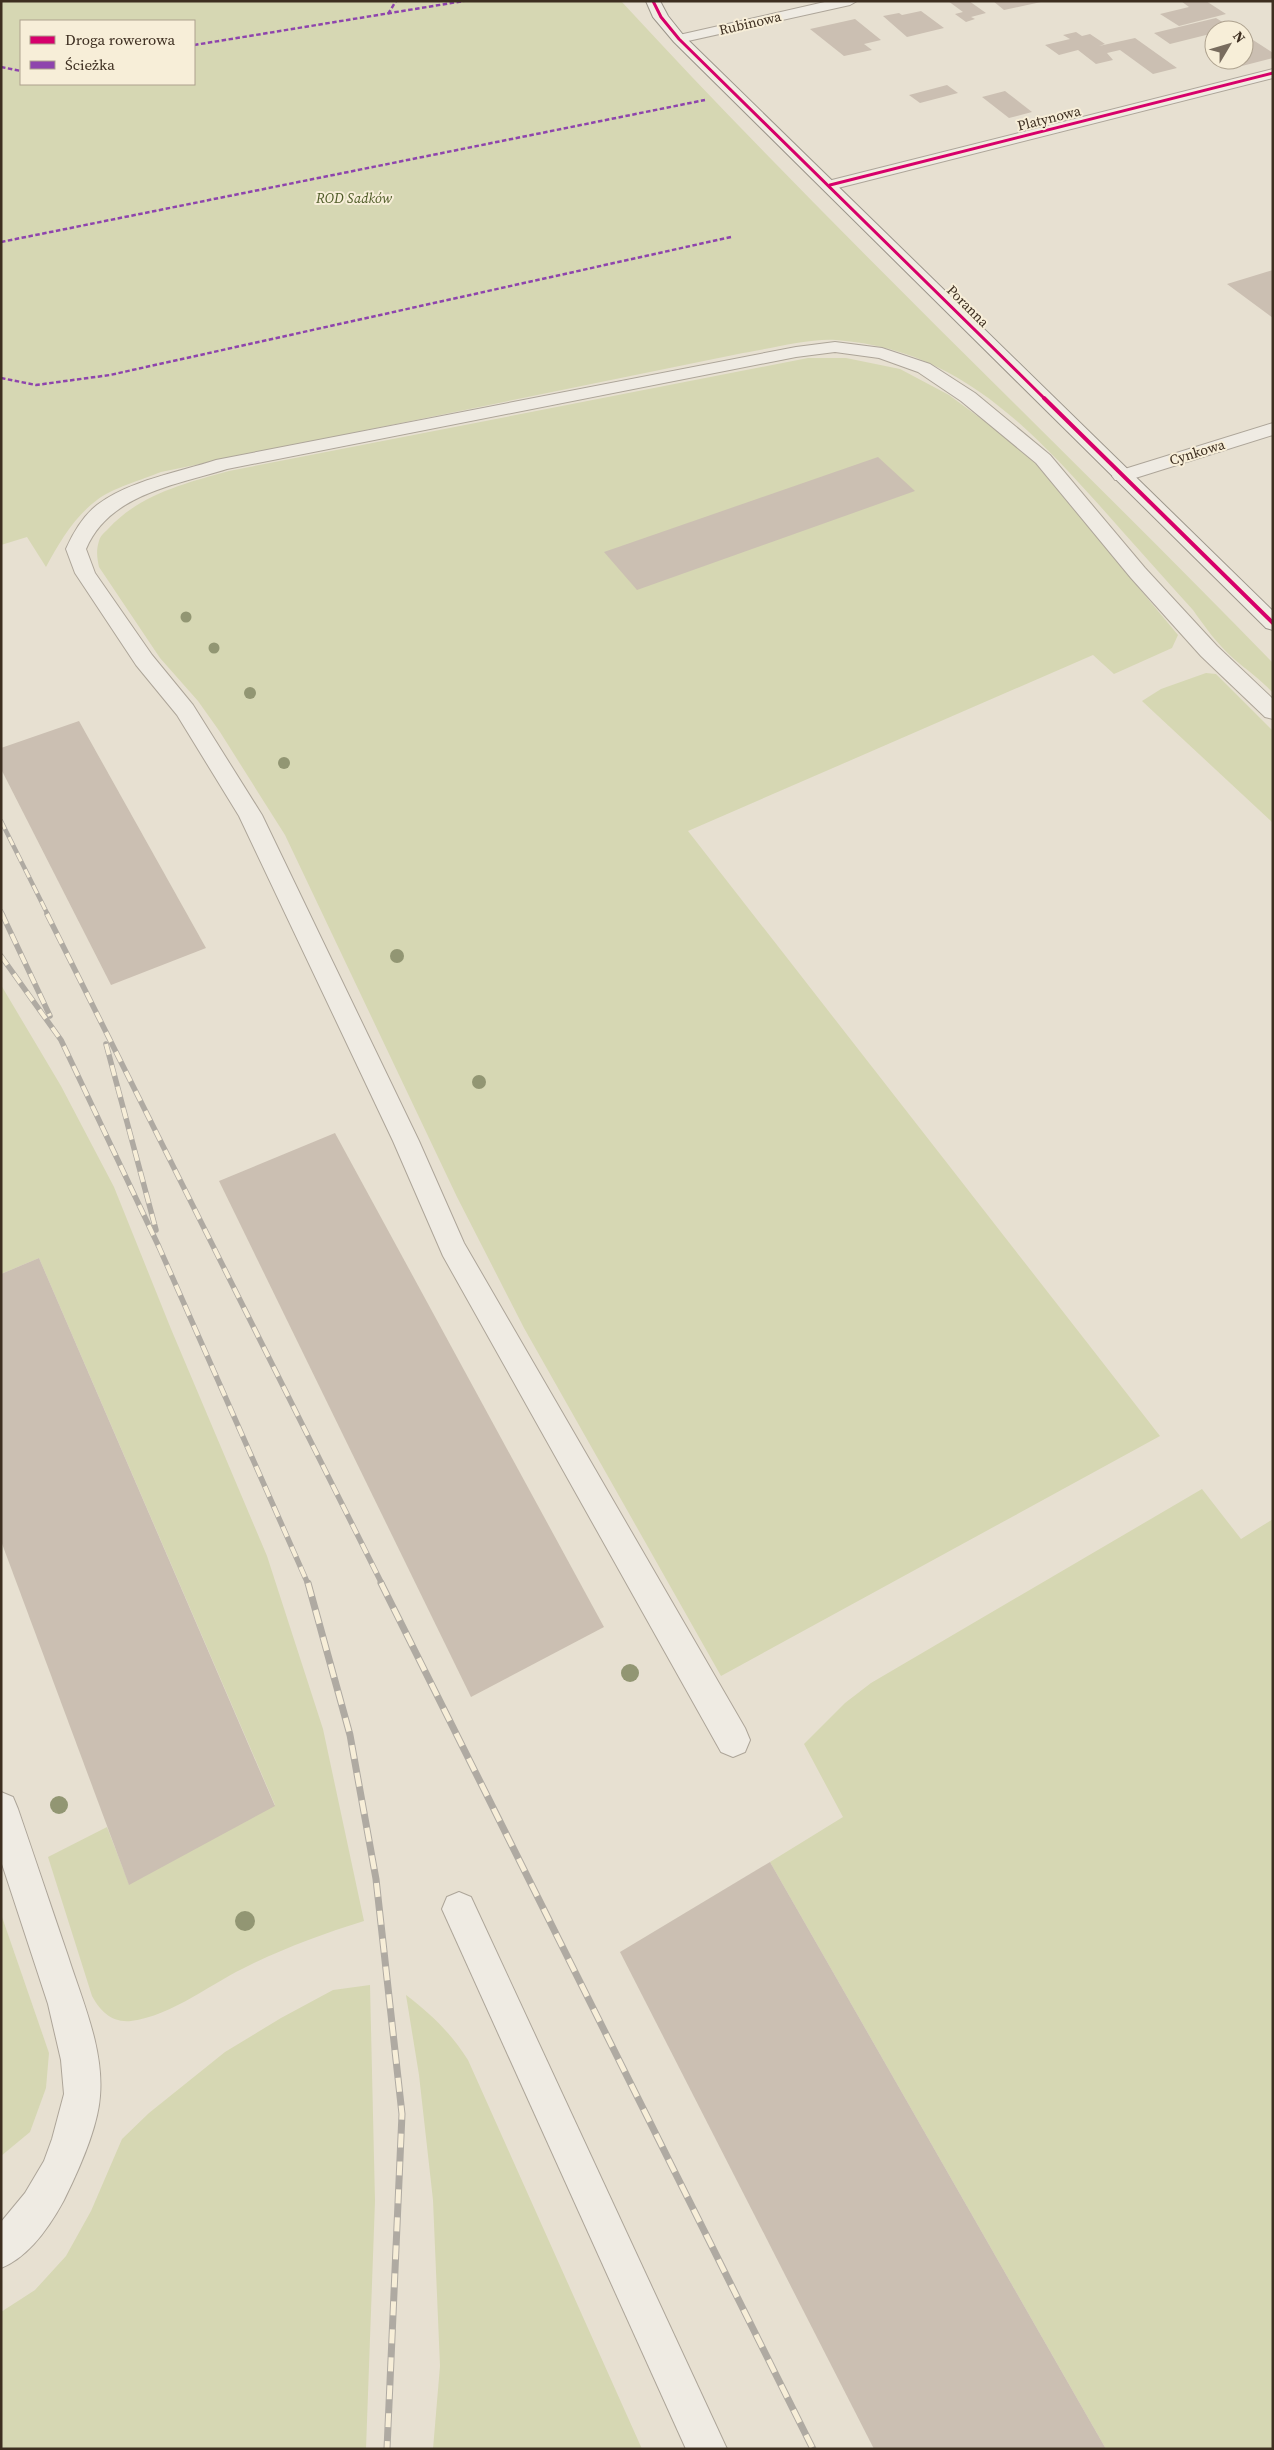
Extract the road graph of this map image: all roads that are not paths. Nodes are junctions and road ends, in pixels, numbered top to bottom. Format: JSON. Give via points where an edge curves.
{"nodes":[{"id":1,"x":653,"y":1,"type":"edge"},
{"id":2,"x":850,"y":1,"type":"edge"},
{"id":3,"x":679,"y":39,"type":"junction"},
{"id":4,"x":1273,"y":73,"type":"edge"},
{"id":5,"x":830,"y":185,"type":"junction"},
{"id":6,"x":1273,"y":429,"type":"edge"},
{"id":7,"x":1122,"y":476,"type":"junction"},
{"id":8,"x":1273,"y":623,"type":"edge"},
{"id":9,"x":1273,"y":712,"type":"edge"},
{"id":10,"x":734,"y":1740,"type":"dead end"},
{"id":11,"x":1,"y":1809,"type":"edge"},
{"id":12,"x":458,"y":1909,"type":"dead end"},
{"id":13,"x":1,"y":2249,"type":"edge"},
{"id":14,"x":707,"y":2449,"type":"edge"}],
"edges":[{"from":1,"to":3,"type":"street","name":"Poranna","via":[[665,24]]},
{"from":2,"to":3,"type":"street","name":"Rubinowa"},
{"from":3,"to":5,"type":"street","name":"Poranna"},
{"from":4,"to":5,"type":"street","name":"Platynowa"},
{"from":5,"to":7,"type":"street","name":"Poranna"},
{"from":6,"to":7,"type":"street","name":"Cynkowa"},
{"from":7,"to":8,"type":"street","name":"Poranna"},
{"from":9,"to":10,"type":"street","via":[[1209,651],[1138,573],[1043,459],[968,397],[924,368],[882,353],[835,347],[796,352],[223,464],[120,501],[105,509],[83,533],[76,549],[85,573],[144,660],[185,710],[250,815],[406,1141],[453,1248]]},
{"from":11,"to":13,"type":"street","via":[[66,2004],[82,2094],[73,2133],[54,2183],[24,2228]]},
{"from":12,"to":14,"type":"street"}]}
